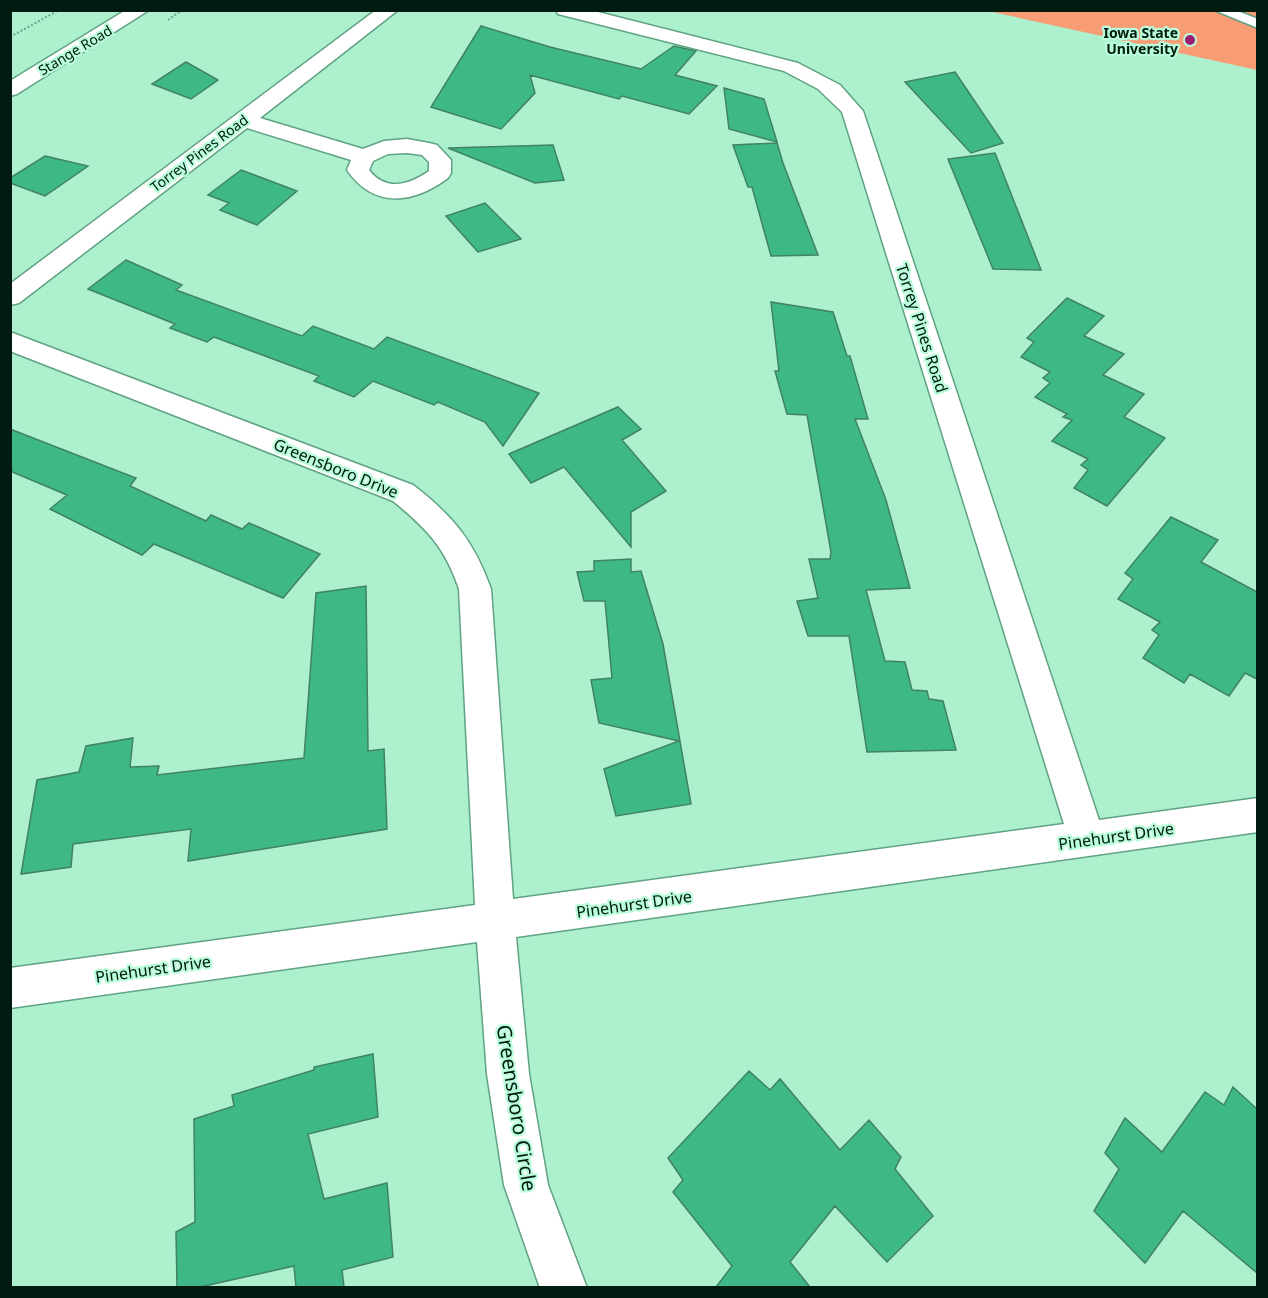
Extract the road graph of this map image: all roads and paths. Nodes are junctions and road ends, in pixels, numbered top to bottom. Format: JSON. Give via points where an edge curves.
{"nodes":[{"id":1,"x":59,"y":10,"type":"edge"},
{"id":2,"x":140,"y":10,"type":"edge"},
{"id":3,"x":389,"y":10,"type":"edge"},
{"id":4,"x":564,"y":10,"type":"edge"},
{"id":5,"x":1221,"y":10,"type":"edge"},
{"id":6,"x":1257,"y":24,"type":"edge"},
{"id":7,"x":10,"y":37,"type":"edge"},
{"id":8,"x":10,"y":90,"type":"edge"},
{"id":9,"x":244,"y":120,"type":"junction"},
{"id":10,"x":364,"y":157,"type":"dead end"},
{"id":11,"x":10,"y":297,"type":"edge"},
{"id":12,"x":10,"y":340,"type":"edge"},
{"id":13,"x":1257,"y":815,"type":"edge"},
{"id":14,"x":1087,"y":840,"type":"junction"},
{"id":15,"x":495,"y":923,"type":"junction"},
{"id":16,"x":10,"y":988,"type":"edge"},
{"id":17,"x":564,"y":1287,"type":"edge"}],
"edges":[{"from":1,"to":7,"type":"path"},
{"from":2,"to":8,"type":"street","name":"Stange Road"},
{"from":3,"to":9,"type":"street","name":"Torrey Pines Road"},
{"from":4,"to":14,"type":"street","name":"Torrey Pines Road","via":[[791,68],[820,80],[841,95],[852,111]]},
{"from":5,"to":6,"type":"lane"},
{"from":9,"to":10,"type":"street"},
{"from":9,"to":11,"type":"street","name":"Torrey Pines Road"},
{"from":12,"to":15,"type":"street","name":"Greensboro Drive","via":[[403,493],[441,523],[466,559],[475,590]]},
{"from":13,"to":14,"type":"street","name":"Pinehurst Drive"},
{"from":14,"to":15,"type":"street","name":"Pinehurst Drive"},
{"from":15,"to":16,"type":"street","name":"Pinehurst Drive"},
{"from":15,"to":17,"type":"street","name":"Greensboro Circle","via":[[508,1074],[526,1185]]}]}
